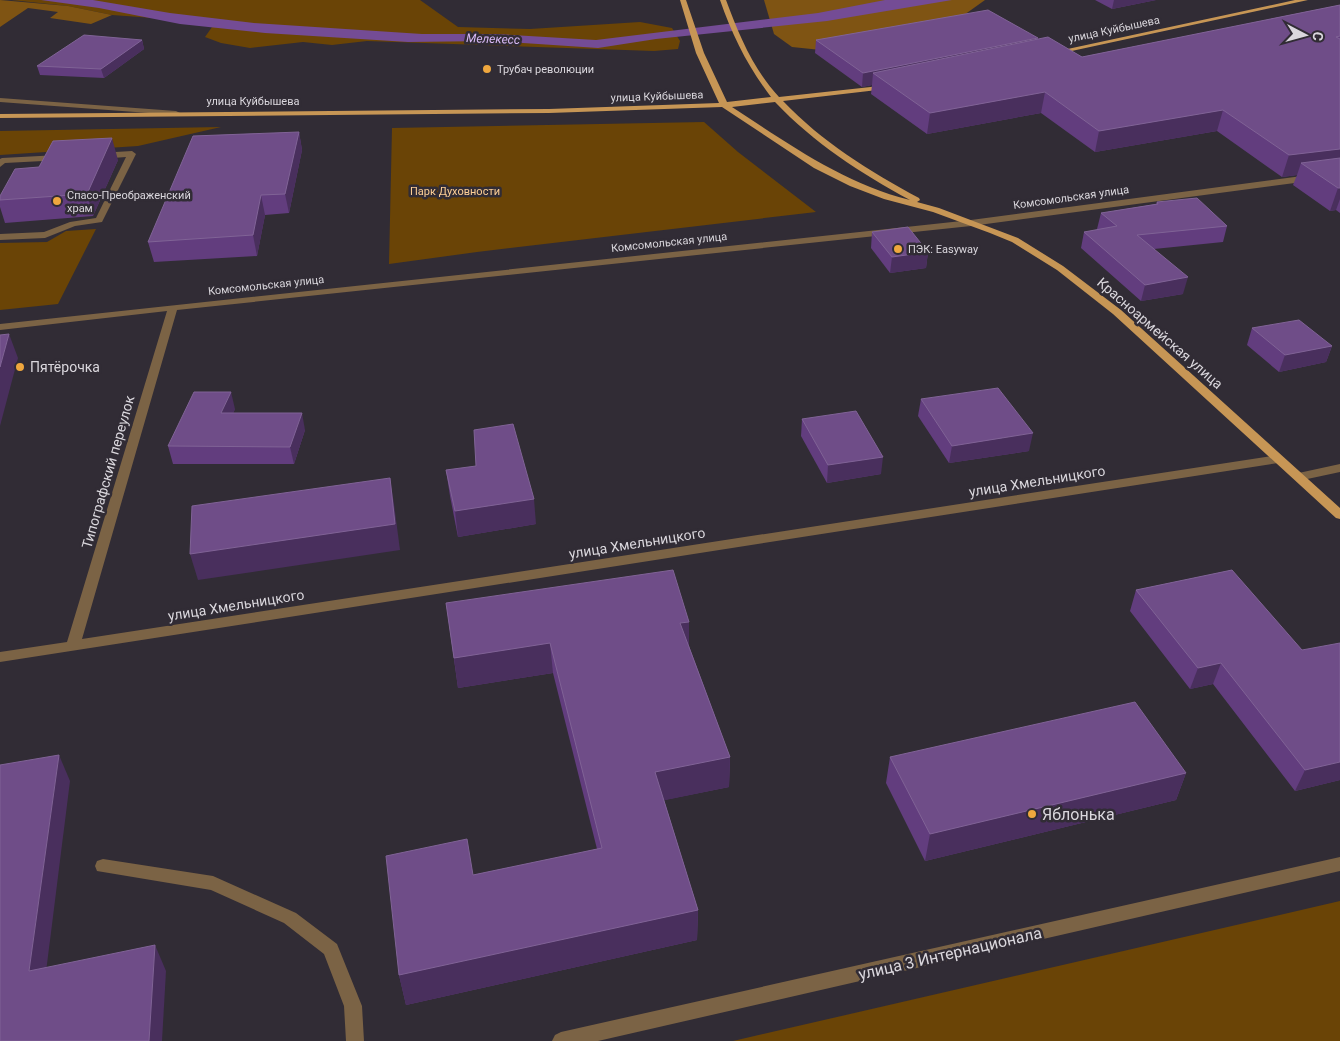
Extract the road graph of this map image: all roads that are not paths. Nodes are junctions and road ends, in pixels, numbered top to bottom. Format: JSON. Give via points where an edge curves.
{"nodes":[{"id":1,"x":683,"y":0,"type":"edge"},
{"id":2,"x":723,"y":0,"type":"edge"},
{"id":3,"x":1305,"y":0,"type":"edge"},
{"id":4,"x":1048,"y":54,"type":"edge"},
{"id":5,"x":898,"y":85,"type":"edge"},
{"id":6,"x":0,"y":100,"type":"edge"},
{"id":7,"x":776,"y":100,"type":"junction"},
{"id":8,"x":724,"y":105,"type":"junction"},
{"id":9,"x":176,"y":113,"type":"junction"},
{"id":10,"x":0,"y":116,"type":"edge"},
{"id":11,"x":92,"y":156,"type":"edge"},
{"id":12,"x":72,"y":157,"type":"edge"},
{"id":13,"x":0,"y":164,"type":"edge"},
{"id":14,"x":1340,"y":174,"type":"edge"},
{"id":15,"x":936,"y":210,"type":"junction"},
{"id":16,"x":971,"y":223,"type":"junction"},
{"id":17,"x":0,"y":237,"type":"edge"},
{"id":18,"x":173,"y":307,"type":"junction"},
{"id":19,"x":0,"y":327,"type":"edge"},
{"id":20,"x":1278,"y":459,"type":"junction"},
{"id":21,"x":1340,"y":468,"type":"edge"},
{"id":22,"x":1298,"y":477,"type":"junction"},
{"id":23,"x":1340,"y":515,"type":"edge"},
{"id":24,"x":73,"y":645,"type":"junction"},
{"id":25,"x":0,"y":657,"type":"edge"},
{"id":26,"x":1340,"y":864,"type":"edge"},
{"id":27,"x":103,"y":866,"type":"dead end"},
{"id":28,"x":355,"y":1041,"type":"edge"},
{"id":29,"x":561,"y":1041,"type":"edge"}],
"edges":[{"from":1,"to":8,"type":"main road","via":[[698,46]]},
{"from":2,"to":7,"type":"main road","name":"Красноармейская улица","via":[[739,45]]},
{"from":3,"to":4,"type":"main road","name":"улица Куйбышева"},
{"from":5,"to":7,"type":"main road","name":"улица Куйбышева"},
{"from":6,"to":9,"type":"street"},
{"from":7,"to":8,"type":"main road","name":"улица Куйбышева"},
{"from":7,"to":15,"type":"main road","name":"Красноармейская улица","via":[[821,142],[873,176]]},
{"from":8,"to":9,"type":"main road","name":"улица Куйбышева","via":[[496,112]]},
{"from":8,"to":15,"type":"main road","name":"Красноармейская улица","via":[[817,166],[853,184]]},
{"from":9,"to":10,"type":"main road","name":"улица Куйбышева"},
{"from":11,"to":17,"type":"street","via":[[132,154],[99,220],[73,224],[45,235]]},
{"from":12,"to":13,"type":"street","via":[[2,161]]},
{"from":14,"to":16,"type":"street","name":"Комсомольская улица"},
{"from":15,"to":16,"type":"main road","name":"Красноармейская улица"},
{"from":16,"to":18,"type":"street","name":"Комсомольская улица"},
{"from":16,"to":20,"type":"main road","name":"Красноармейская улица","via":[[1015,240],[1060,268],[1116,312]]},
{"from":18,"to":19,"type":"street","name":"Комсомольская улица"},
{"from":18,"to":24,"type":"street","name":"Типографский переулок"},
{"from":20,"to":22,"type":"main road","name":"Красноармейская улица"},
{"from":20,"to":24,"type":"street","name":"улица Хмельницкого"},
{"from":21,"to":22,"type":"street"},
{"from":22,"to":23,"type":"main road","name":"Красноармейская улица"},
{"from":24,"to":25,"type":"street","name":"улица Хмельницкого"},
{"from":26,"to":29,"type":"street","name":"улица 3 Интернационала"},
{"from":27,"to":28,"type":"street","via":[[214,883],[290,918],[331,949],[352,1006]]}]}
